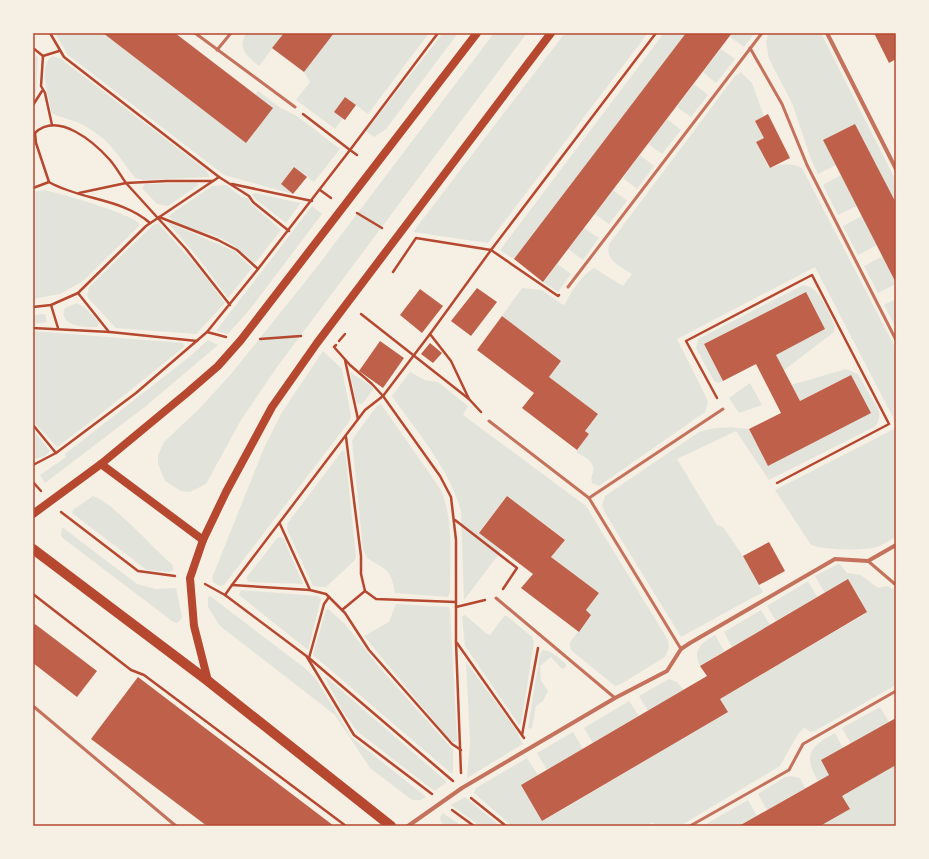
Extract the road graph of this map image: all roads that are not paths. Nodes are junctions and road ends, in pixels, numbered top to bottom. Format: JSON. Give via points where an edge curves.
{"nodes":[{"id":1,"x":195,"y":33,"type":"edge"},
{"id":2,"x":230,"y":33,"type":"edge"},
{"id":3,"x":477,"y":33,"type":"edge"},
{"id":4,"x":551,"y":33,"type":"edge"},
{"id":5,"x":762,"y":33,"type":"edge"},
{"id":6,"x":827,"y":33,"type":"edge"},
{"id":7,"x":750,"y":48,"type":"junction"},
{"id":8,"x":217,"y":50,"type":"junction"},
{"id":9,"x":295,"y":107,"type":"road end"},
{"id":10,"x":896,"y":169,"type":"edge"},
{"id":11,"x":568,"y":287,"type":"road end"},
{"id":12,"x":896,"y":340,"type":"edge"},
{"id":13,"x":723,"y":409,"type":"road end"},
{"id":14,"x":489,"y":421,"type":"road end"},
{"id":15,"x":101,"y":464,"type":"junction"},
{"id":16,"x":589,"y":498,"type":"junction"},
{"id":17,"x":33,"y":514,"type":"edge"},
{"id":18,"x":203,"y":540,"type":"junction"},
{"id":19,"x":896,"y":545,"type":"edge"},
{"id":20,"x":33,"y":548,"type":"edge"},
{"id":21,"x":868,"y":561,"type":"junction"},
{"id":22,"x":896,"y":585,"type":"edge"},
{"id":23,"x":496,"y":598,"type":"road end"},
{"id":24,"x":681,"y":649,"type":"junction"},
{"id":25,"x":208,"y":681,"type":"junction"},
{"id":26,"x":896,"y":691,"type":"edge"},
{"id":27,"x":615,"y":698,"type":"junction"},
{"id":28,"x":33,"y":706,"type":"edge"},
{"id":29,"x":176,"y":826,"type":"edge"},
{"id":30,"x":391,"y":826,"type":"edge"},
{"id":31,"x":408,"y":826,"type":"edge"},
{"id":32,"x":690,"y":826,"type":"edge"}],
"edges":[{"from":1,"to":8,"type":"lane"},
{"from":2,"to":8,"type":"lane"},
{"from":3,"to":15,"type":"main road","via":[[241,340],[218,366]]},
{"from":4,"to":18,"type":"main road","via":[[317,343],[272,407]]},
{"from":5,"to":7,"type":"lane"},
{"from":6,"to":10,"type":"street"},
{"from":7,"to":11,"type":"lane"},
{"from":7,"to":12,"type":"lane","via":[[782,104],[807,165]]},
{"from":8,"to":9,"type":"lane"},
{"from":13,"to":16,"type":"lane"},
{"from":14,"to":16,"type":"lane"},
{"from":15,"to":17,"type":"main road"},
{"from":15,"to":18,"type":"main road"},
{"from":16,"to":24,"type":"lane"},
{"from":18,"to":25,"type":"main road","via":[[190,578],[194,626]]},
{"from":19,"to":21,"type":"street"},
{"from":20,"to":25,"type":"main road"},
{"from":21,"to":22,"type":"lane"},
{"from":21,"to":24,"type":"street","via":[[835,559]]},
{"from":23,"to":27,"type":"lane"},
{"from":24,"to":27,"type":"street","via":[[666,671]]},
{"from":25,"to":30,"type":"main road"},
{"from":26,"to":32,"type":"lane","via":[[803,744],[789,770]]},
{"from":27,"to":31,"type":"street","via":[[462,788]]},
{"from":28,"to":29,"type":"lane"}]}
